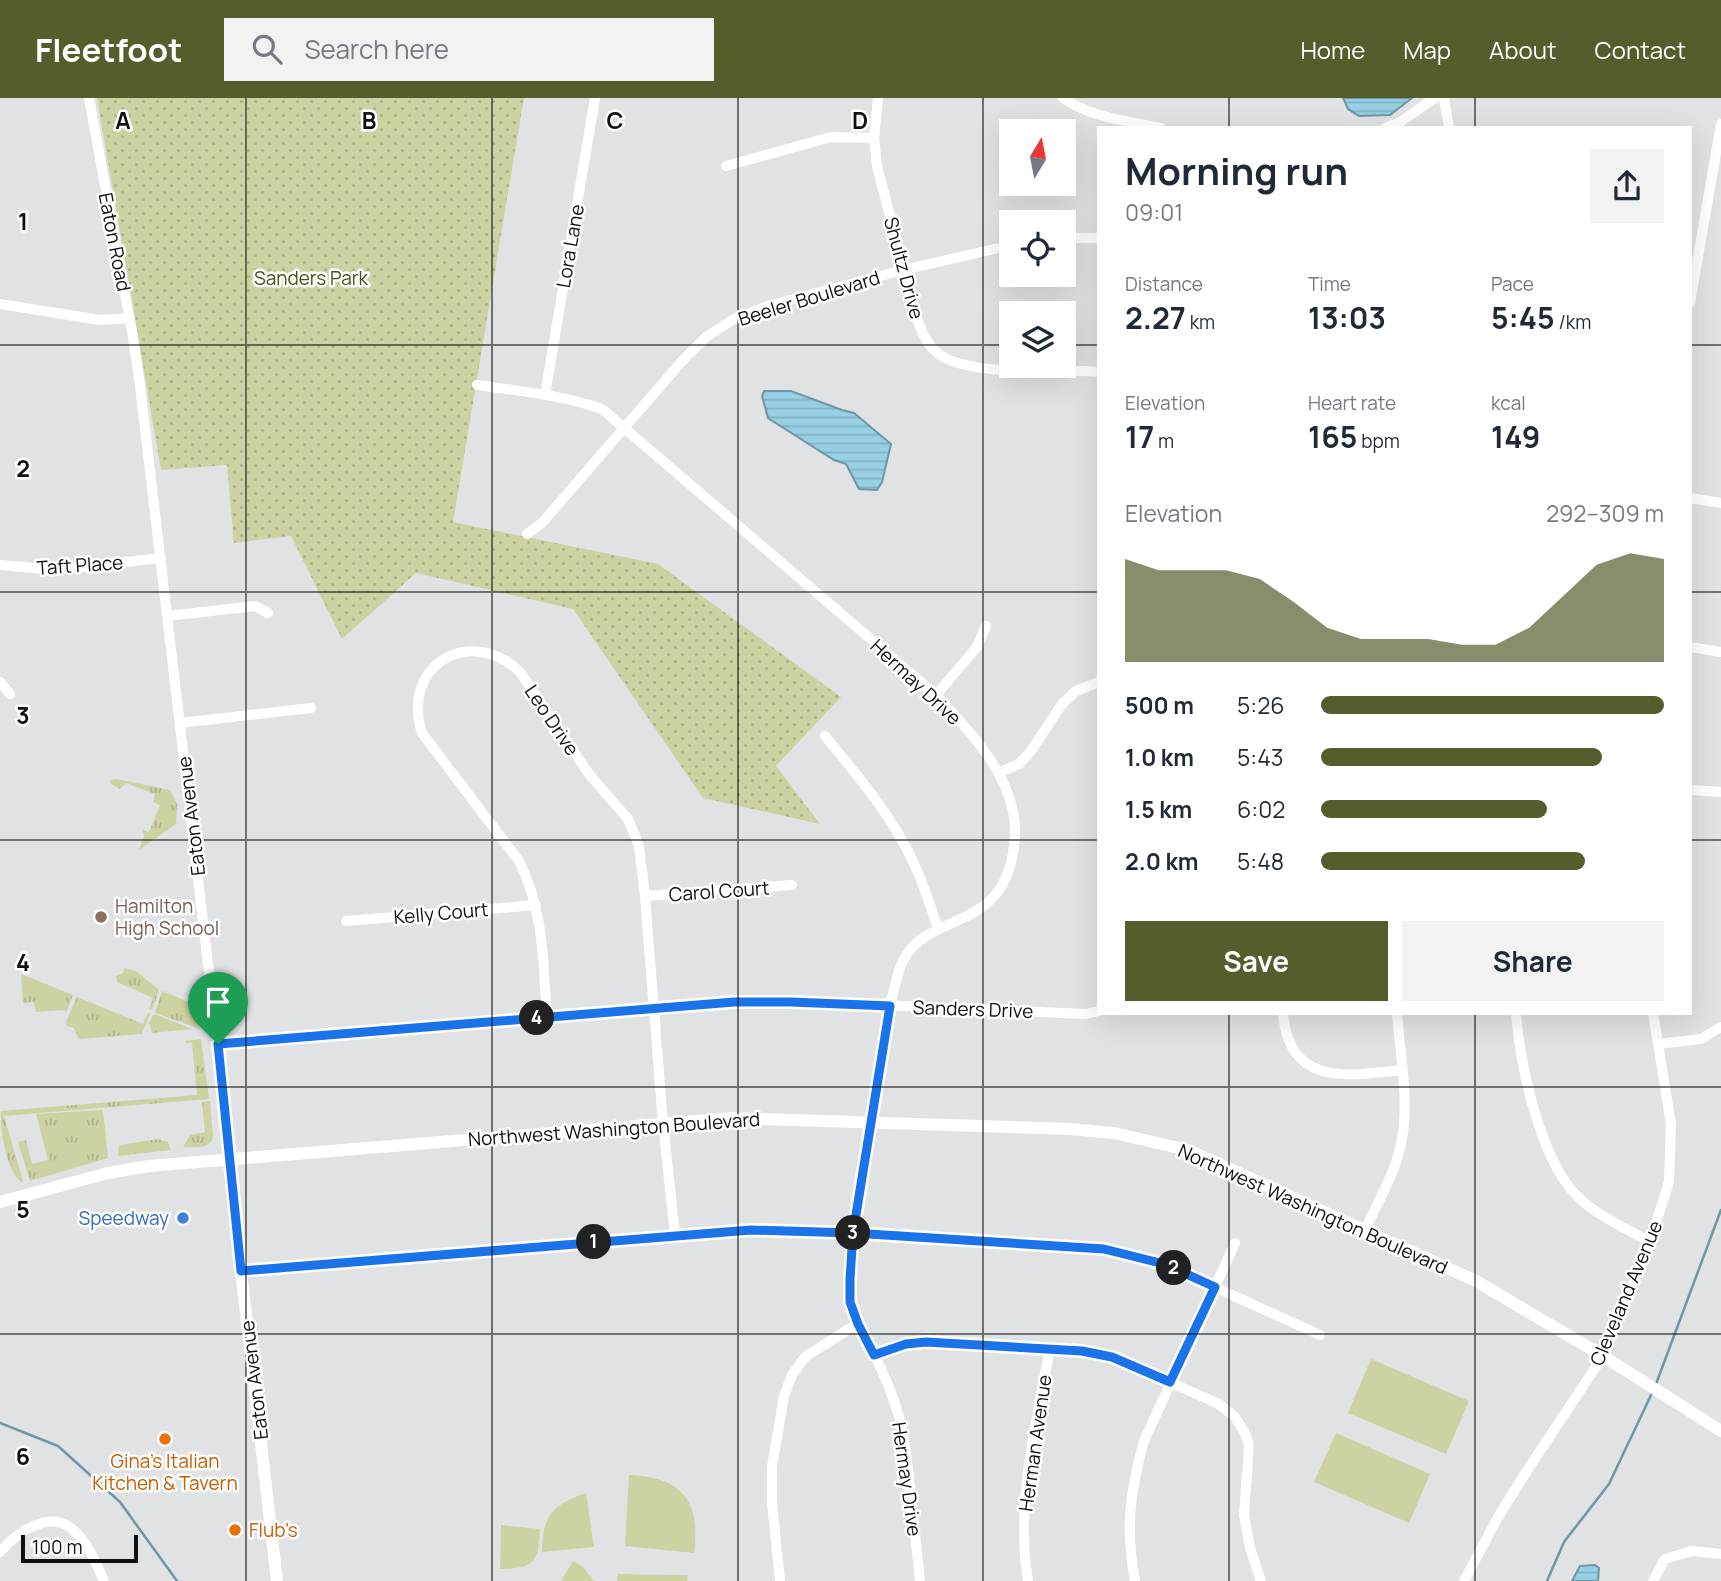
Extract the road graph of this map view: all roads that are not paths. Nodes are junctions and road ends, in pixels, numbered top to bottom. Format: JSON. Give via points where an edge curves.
{"nodes":[{"id":1,"x":89,"y":98,"type":"edge"},
{"id":2,"x":595,"y":98,"type":"edge"},
{"id":3,"x":878,"y":98,"type":"edge"},
{"id":4,"x":1063,"y":98,"type":"edge"},
{"id":5,"x":1435,"y":98,"type":"edge"},
{"id":6,"x":1444,"y":98,"type":"edge"},
{"id":7,"x":1721,"y":124,"type":"edge"},
{"id":8,"x":1152,"y":126,"type":"edge"},
{"id":9,"x":1390,"y":126,"type":"edge"},
{"id":10,"x":1449,"y":126,"type":"edge"},
{"id":11,"x":874,"y":138,"type":"junction"},
{"id":12,"x":726,"y":166,"type":"dead end"},
{"id":13,"x":1717,"y":176,"type":"edge"},
{"id":14,"x":1076,"y":238,"type":"edge"},
{"id":15,"x":1097,"y":238,"type":"edge"},
{"id":16,"x":999,"y":248,"type":"edge"},
{"id":17,"x":903,"y":270,"type":"junction"},
{"id":18,"x":1692,"y":294,"type":"edge"},
{"id":19,"x":0,"y":304,"type":"edge"},
{"id":20,"x":129,"y":318,"type":"junction"},
{"id":21,"x":1097,"y":372,"type":"edge"},
{"id":22,"x":477,"y":384,"type":"dead end"},
{"id":23,"x":140,"y":386,"type":"joint"},
{"id":24,"x":545,"y":395,"type":"junction"},
{"id":25,"x":623,"y":427,"type":"junction"},
{"id":26,"x":1692,"y":498,"type":"edge"},
{"id":27,"x":1721,"y":503,"type":"edge"},
{"id":28,"x":527,"y":534,"type":"dead end"},
{"id":29,"x":161,"y":558,"type":"junction"},
{"id":30,"x":0,"y":565,"type":"edge"},
{"id":31,"x":268,"y":613,"type":"dead end"},
{"id":32,"x":168,"y":616,"type":"junction"},
{"id":33,"x":986,"y":626,"type":"dead end"},
{"id":34,"x":1692,"y":647,"type":"edge"},
{"id":35,"x":1721,"y":652,"type":"edge"},
{"id":36,"x":0,"y":682,"type":"edge"},
{"id":37,"x":1097,"y":683,"type":"edge"},
{"id":38,"x":10,"y":694,"type":"dead end"},
{"id":39,"x":936,"y":695,"type":"junction"},
{"id":40,"x":311,"y":708,"type":"dead end"},
{"id":41,"x":180,"y":723,"type":"junction"},
{"id":42,"x":825,"y":736,"type":"dead end"},
{"id":43,"x":998,"y":773,"type":"junction"},
{"id":44,"x":1692,"y":790,"type":"edge"},
{"id":45,"x":1721,"y":792,"type":"edge"},
{"id":46,"x":792,"y":886,"type":"dead end"},
{"id":47,"x":645,"y":896,"type":"junction"},
{"id":48,"x":536,"y":905,"type":"junction"},
{"id":49,"x":346,"y":921,"type":"dead end"},
{"id":50,"x":939,"y":928,"type":"junction"},
{"id":51,"x":890,"y":1006,"type":"junction"},
{"id":52,"x":654,"y":1008,"type":"junction"},
{"id":53,"x":1097,"y":1011,"type":"edge"},
{"id":54,"x":1283,"y":1015,"type":"edge"},
{"id":55,"x":1397,"y":1015,"type":"edge"},
{"id":56,"x":1516,"y":1015,"type":"edge"},
{"id":57,"x":1653,"y":1015,"type":"edge"},
{"id":58,"x":547,"y":1017,"type":"junction"},
{"id":59,"x":1721,"y":1027,"type":"edge"},
{"id":60,"x":218,"y":1044,"type":"junction"},
{"id":61,"x":1658,"y":1044,"type":"junction"},
{"id":62,"x":1402,"y":1070,"type":"junction"},
{"id":63,"x":871,"y":1123,"type":"junction"},
{"id":64,"x":663,"y":1124,"type":"junction"},
{"id":65,"x":230,"y":1159,"type":"junction"},
{"id":66,"x":0,"y":1202,"type":"edge"},
{"id":67,"x":1365,"y":1230,"type":"junction"},
{"id":68,"x":853,"y":1233,"type":"junction"},
{"id":69,"x":675,"y":1235,"type":"junction"},
{"id":70,"x":1650,"y":1242,"type":"junction"},
{"id":71,"x":1235,"y":1243,"type":"dead end"},
{"id":72,"x":241,"y":1271,"type":"junction"},
{"id":73,"x":1215,"y":1287,"type":"junction"},
{"id":74,"x":858,"y":1324,"type":"junction"},
{"id":75,"x":1320,"y":1335,"type":"dead end"},
{"id":76,"x":1050,"y":1348,"type":"junction"},
{"id":77,"x":874,"y":1355,"type":"junction"},
{"id":78,"x":1603,"y":1356,"type":"junction"},
{"id":79,"x":1170,"y":1382,"type":"junction"},
{"id":80,"x":1721,"y":1431,"type":"edge"},
{"id":81,"x":0,"y":1552,"type":"edge"},
{"id":82,"x":1721,"y":1554,"type":"edge"},
{"id":83,"x":104,"y":1581,"type":"edge"},
{"id":84,"x":277,"y":1581,"type":"edge"},
{"id":85,"x":780,"y":1581,"type":"edge"},
{"id":86,"x":920,"y":1581,"type":"edge"},
{"id":87,"x":1028,"y":1581,"type":"edge"},
{"id":88,"x":1135,"y":1581,"type":"edge"},
{"id":89,"x":1261,"y":1581,"type":"edge"},
{"id":90,"x":1464,"y":1581,"type":"edge"},
{"id":91,"x":1653,"y":1581,"type":"edge"}],
"edges":[{"from":1,"to":20,"type":"street","name":"Eaton Road"},
{"from":2,"to":24,"type":"street","name":"Lora Lane"},
{"from":3,"to":11,"type":"street","name":"Shultz Drive"},
{"from":4,"to":8,"type":"street","via":[[1082,109]]},
{"from":5,"to":9,"type":"street"},
{"from":6,"to":10,"type":"street"},
{"from":7,"to":13,"type":"street"},
{"from":11,"to":12,"type":"street","via":[[831,138]]},
{"from":11,"to":17,"type":"street","name":"Shultz Drive"},
{"from":13,"to":18,"type":"street"},
{"from":14,"to":15,"type":"street"},
{"from":16,"to":17,"type":"street","name":"Beeler Boulevard"},
{"from":17,"to":21,"type":"street","name":"Shultz Drive","via":[[922,332],[945,359],[981,369]]},
{"from":17,"to":25,"type":"street","name":"Beeler Boulevard","via":[[734,318],[706,337]]},
{"from":19,"to":20,"type":"street","via":[[100,320]]},
{"from":20,"to":23,"type":"street","name":"Eaton Road"},
{"from":22,"to":24,"type":"street","name":"Hermay Drive"},
{"from":23,"to":29,"type":"street","name":"Eaton Avenue"},
{"from":24,"to":25,"type":"street","name":"Hermay Drive","via":[[583,402]]},
{"from":25,"to":28,"type":"street","name":"Beeler Boulevard","via":[[542,523]]},
{"from":25,"to":39,"type":"street","name":"Hermay Drive"},
{"from":26,"to":27,"type":"street"},
{"from":29,"to":30,"type":"street","name":"Taft Place","via":[[56,570]]},
{"from":29,"to":32,"type":"street","name":"Eaton Avenue"},
{"from":31,"to":32,"type":"street","via":[[255,606]]},
{"from":32,"to":41,"type":"street","name":"Eaton Avenue"},
{"from":33,"to":39,"type":"street","via":[[966,663]]},
{"from":34,"to":35,"type":"street"},
{"from":36,"to":38,"type":"street"},
{"from":37,"to":43,"type":"street","via":[[1076,691],[1019,764]]},
{"from":39,"to":43,"type":"street","name":"Hermay Drive"},
{"from":40,"to":41,"type":"street"},
{"from":41,"to":60,"type":"street","name":"Eaton Avenue"},
{"from":42,"to":50,"type":"street","via":[[893,827],[915,865]]},
{"from":43,"to":50,"type":"street","name":"Hermay Drive","via":[[1012,807],[1011,867],[996,896],[962,920]]},
{"from":44,"to":45,"type":"street"},
{"from":46,"to":47,"type":"street","name":"Carol Court"},
{"from":47,"to":48,"type":"street","name":"Leo Drive","via":[[639,846],[628,819],[589,774],[520,672],[497,656],[464,652],[442,660],[428,673],[420,687],[417,717],[422,733],[519,861]]},
{"from":47,"to":52,"type":"street","name":"Leo Drive"},
{"from":48,"to":49,"type":"street","name":"Kelly Court"},
{"from":48,"to":58,"type":"street","name":"Leo Drive"},
{"from":50,"to":51,"type":"street","name":"Hermay Drive","via":[[906,955]]},
{"from":51,"to":52,"type":"street","name":"Sanders Drive","via":[[791,1002]]},
{"from":51,"to":53,"type":"street","name":"Sanders Drive"},
{"from":51,"to":63,"type":"street","name":"Hermay Drive"},
{"from":52,"to":58,"type":"street","name":"Sanders Drive"},
{"from":52,"to":64,"type":"street","name":"Leo Drive"},
{"from":54,"to":62,"type":"street","via":[[1288,1039],[1296,1054],[1310,1065],[1347,1076]]},
{"from":55,"to":62,"type":"street"},
{"from":56,"to":70,"type":"street","via":[[1529,1093],[1563,1181],[1597,1211]]},
{"from":57,"to":61,"type":"street","name":"Cleveland Avenue"},
{"from":58,"to":60,"type":"street","name":"Sanders Drive"},
{"from":59,"to":61,"type":"street","via":[[1701,1039]]},
{"from":60,"to":65,"type":"street","name":"Eaton Avenue"},
{"from":61,"to":70,"type":"street","name":"Cleveland Avenue","via":[[1671,1124],[1669,1182]]},
{"from":62,"to":67,"type":"street","via":[[1401,1147]]},
{"from":63,"to":64,"type":"main road","name":"Northwest Washington Boulevard","via":[[733,1118]]},
{"from":63,"to":67,"type":"main road","name":"Northwest Washington Boulevard","via":[[1070,1129],[1153,1141],[1188,1150]]},
{"from":63,"to":68,"type":"street","name":"Hermay Drive"},
{"from":64,"to":65,"type":"main road","name":"Northwest Washington Boulevard"},
{"from":64,"to":69,"type":"street","name":"Leo Drive"},
{"from":65,"to":66,"type":"main road","name":"Northwest Washington Boulevard","via":[[130,1168]]},
{"from":65,"to":72,"type":"main road","name":"Eaton Avenue"},
{"from":67,"to":78,"type":"main road","name":"Northwest Washington Boulevard","via":[[1476,1281]]},
{"from":68,"to":69,"type":"street","via":[[751,1230]]},
{"from":68,"to":73,"type":"street","via":[[1104,1249],[1164,1264]]},
{"from":68,"to":74,"type":"street","name":"Hermay Drive","via":[[850,1302]]},
{"from":69,"to":72,"type":"street"},
{"from":70,"to":78,"type":"street","name":"Cleveland Avenue"},
{"from":71,"to":73,"type":"street"},
{"from":72,"to":84,"type":"main road","name":"Eaton Avenue"},
{"from":73,"to":75,"type":"street"},
{"from":73,"to":79,"type":"street"},
{"from":74,"to":77,"type":"street","name":"Hermay Drive"},
{"from":74,"to":85,"type":"street","via":[[805,1357],[784,1396],[772,1467]]},
{"from":76,"to":77,"type":"street","via":[[926,1342]]},
{"from":76,"to":79,"type":"street","via":[[1112,1357]]},
{"from":76,"to":87,"type":"street","name":"Herman Avenue","via":[[1024,1508]]},
{"from":77,"to":86,"type":"street","name":"Hermay Drive","via":[[898,1414],[907,1458]]},
{"from":78,"to":80,"type":"main road","name":"Northwest Washington Boulevard"},
{"from":78,"to":90,"type":"street","name":"Cleveland Avenue","via":[[1498,1517]]},
{"from":79,"to":88,"type":"street","via":[[1135,1474],[1128,1514]]},
{"from":79,"to":89,"type":"street","via":[[1217,1403],[1244,1431],[1249,1445],[1244,1515]]},
{"from":81,"to":83,"type":"street","via":[[22,1532],[55,1522],[71,1527],[88,1548]]},
{"from":82,"to":91,"type":"street","via":[[1692,1551],[1665,1559]]}]}
